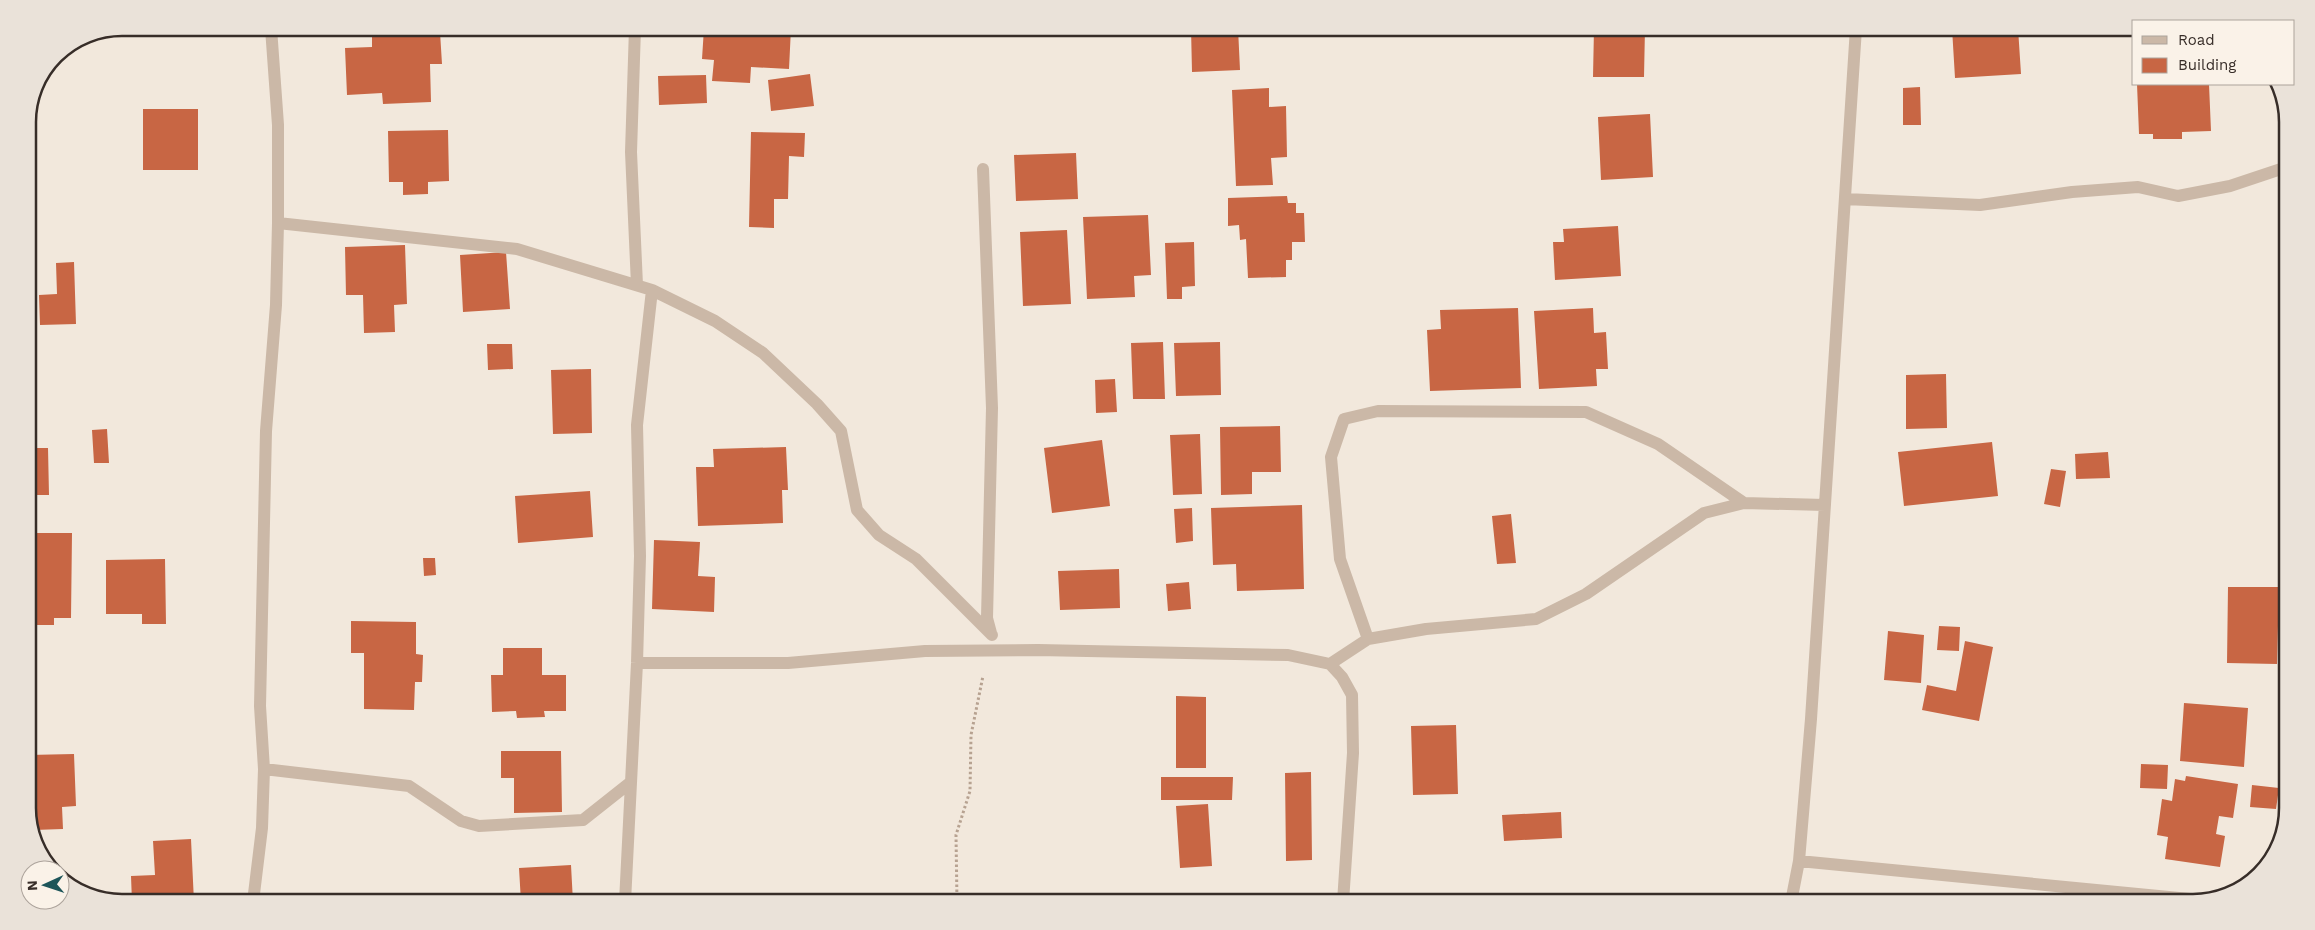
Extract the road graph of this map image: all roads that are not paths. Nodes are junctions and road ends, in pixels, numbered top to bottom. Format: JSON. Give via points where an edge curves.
{"nodes":[{"id":1,"x":272,"y":36,"type":"edge"},
{"id":2,"x":635,"y":36,"type":"edge"},
{"id":3,"x":1855,"y":36,"type":"edge"},
{"id":4,"x":983,"y":169,"type":"dead end"},
{"id":5,"x":2279,"y":170,"type":"edge"},
{"id":6,"x":1845,"y":199,"type":"junction"},
{"id":7,"x":278,"y":223,"type":"junction"},
{"id":8,"x":637,"y":285,"type":"junction"},
{"id":9,"x":652,"y":290,"type":"junction"},
{"id":10,"x":1744,"y":503,"type":"junction"},
{"id":11,"x":1825,"y":505,"type":"junction"},
{"id":12,"x":992,"y":635,"type":"junction"},
{"id":13,"x":1368,"y":639,"type":"junction"},
{"id":14,"x":992,"y":650,"type":"junction"},
{"id":15,"x":637,"y":663,"type":"junction"},
{"id":16,"x":1330,"y":664,"type":"junction"},
{"id":17,"x":264,"y":769,"type":"junction"},
{"id":18,"x":631,"y":782,"type":"junction"},
{"id":19,"x":1800,"y":861,"type":"junction"},
{"id":20,"x":255,"y":894,"type":"edge"},
{"id":21,"x":625,"y":894,"type":"edge"},
{"id":22,"x":1344,"y":894,"type":"edge"},
{"id":23,"x":1793,"y":894,"type":"edge"},
{"id":24,"x":2138,"y":894,"type":"edge"}],
"edges":[{"from":1,"to":7,"type":"street","via":[[278,125]]},
{"from":2,"to":8,"type":"street","via":[[631,152]]},
{"from":3,"to":6,"type":"street"},
{"from":4,"to":12,"type":"street","via":[[992,408],[987,618]]},
{"from":5,"to":6,"type":"street","via":[[2230,186],[2178,196],[2138,187],[2072,192],[1980,205]]},
{"from":6,"to":11,"type":"street"},
{"from":7,"to":8,"type":"street","via":[[517,249]]},
{"from":7,"to":17,"type":"street","via":[[276,305],[266,431],[260,706]]},
{"from":8,"to":9,"type":"street"},
{"from":9,"to":12,"type":"street","via":[[715,321],[763,354],[817,404],[841,431],[857,510],[879,534],[923,565]]},
{"from":9,"to":15,"type":"street","via":[[637,425],[640,556]]},
{"from":10,"to":11,"type":"street"},
{"from":10,"to":13,"type":"street","via":[[1704,513],[1586,594],[1536,619],[1426,629]]},
{"from":10,"to":13,"type":"street","via":[[1658,444],[1586,412],[1378,411],[1344,419],[1331,457],[1340,559]]},
{"from":11,"to":19,"type":"street"},
{"from":12,"to":14,"type":"street"},
{"from":13,"to":16,"type":"street"},
{"from":14,"to":15,"type":"street","via":[[925,651],[788,663]]},
{"from":14,"to":16,"type":"street","via":[[1288,655]]},
{"from":15,"to":18,"type":"street"},
{"from":16,"to":22,"type":"street","via":[[1352,695],[1353,753]]},
{"from":17,"to":18,"type":"street","via":[[409,786],[461,822],[479,826],[583,820]]},
{"from":17,"to":20,"type":"street"},
{"from":18,"to":21,"type":"street"},
{"from":19,"to":23,"type":"street"},
{"from":19,"to":24,"type":"street"}]}
